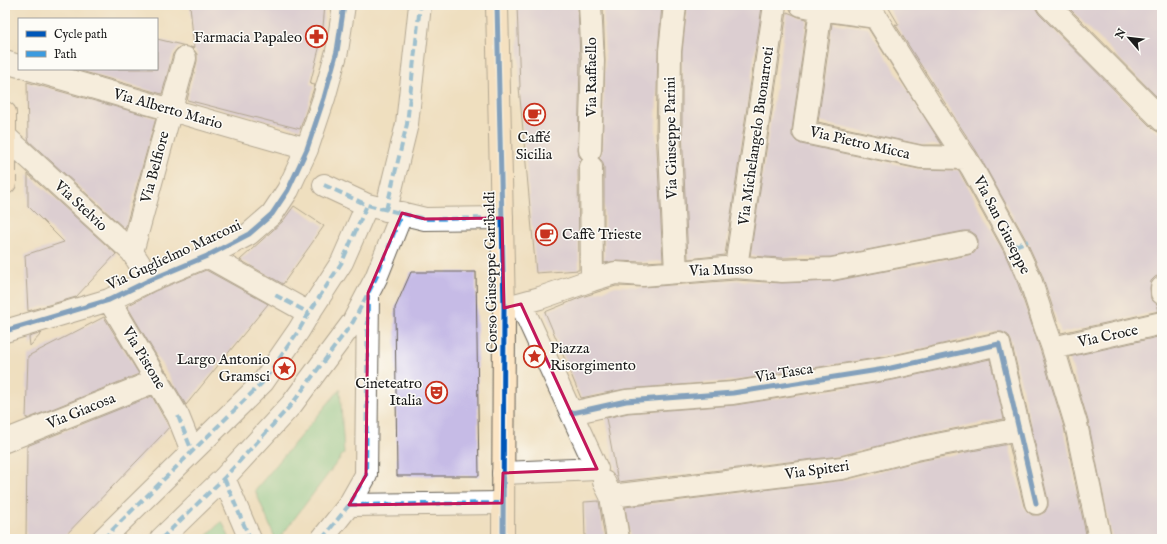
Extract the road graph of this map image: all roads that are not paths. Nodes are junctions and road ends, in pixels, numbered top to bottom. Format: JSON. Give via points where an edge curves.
{"nodes":[{"id":1,"x":344,"y":5,"type":"edge"},
{"id":2,"x":420,"y":5,"type":"edge"},
{"id":3,"x":497,"y":5,"type":"edge"},
{"id":4,"x":590,"y":5,"type":"edge"},
{"id":5,"x":675,"y":5,"type":"edge"},
{"id":6,"x":775,"y":5,"type":"edge"},
{"id":7,"x":1048,"y":5,"type":"edge"},
{"id":8,"x":811,"y":7,"type":"edge"},
{"id":9,"x":872,"y":11,"type":"edge"},
{"id":10,"x":185,"y":58,"type":"dead end"},
{"id":11,"x":5,"y":62,"type":"edge"},
{"id":12,"x":18,"y":66,"type":"edge"},
{"id":13,"x":32,"y":70,"type":"edge"},
{"id":14,"x":170,"y":110,"type":"junction"},
{"id":15,"x":5,"y":113,"type":"edge"},
{"id":16,"x":1162,"y":120,"type":"edge"},
{"id":17,"x":5,"y":136,"type":"edge"},
{"id":18,"x":307,"y":149,"type":"junction"},
{"id":19,"x":966,"y":158,"type":"junction"},
{"id":20,"x":5,"y":183,"type":"edge"},
{"id":21,"x":324,"y":185,"type":"dead end"},
{"id":22,"x":385,"y":209,"type":"junction"},
{"id":23,"x":502,"y":218,"type":"junction"},
{"id":24,"x":966,"y":243,"type":"dead end"},
{"id":25,"x":132,"y":252,"type":"junction"},
{"id":26,"x":207,"y":256,"type":"junction"},
{"id":27,"x":736,"y":267,"type":"junction"},
{"id":28,"x":676,"y":272,"type":"junction"},
{"id":29,"x":150,"y":280,"type":"junction"},
{"id":30,"x":592,"y":280,"type":"junction"},
{"id":31,"x":1162,"y":288,"type":"edge"},
{"id":32,"x":368,"y":293,"type":"junction"},
{"id":33,"x":1162,"y":293,"type":"edge"},
{"id":34,"x":109,"y":300,"type":"junction"},
{"id":35,"x":512,"y":306,"type":"junction"},
{"id":36,"x":309,"y":313,"type":"junction"},
{"id":37,"x":1162,"y":323,"type":"edge"},
{"id":38,"x":5,"y":331,"type":"edge"},
{"id":39,"x":1053,"y":348,"type":"junction"},
{"id":40,"x":158,"y":380,"type":"junction"},
{"id":41,"x":572,"y":413,"type":"junction"},
{"id":42,"x":1019,"y":429,"type":"junction"},
{"id":43,"x":5,"y":441,"type":"edge"},
{"id":44,"x":192,"y":451,"type":"junction"},
{"id":45,"x":597,"y":469,"type":"junction"},
{"id":46,"x":503,"y":473,"type":"junction"},
{"id":47,"x":224,"y":478,"type":"junction"},
{"id":48,"x":612,"y":496,"type":"junction"},
{"id":49,"x":502,"y":503,"type":"junction"},
{"id":50,"x":1036,"y":503,"type":"dead end"},
{"id":51,"x":349,"y":505,"type":"junction"},
{"id":52,"x":103,"y":539,"type":"edge"},
{"id":53,"x":161,"y":539,"type":"edge"},
{"id":54,"x":250,"y":539,"type":"edge"},
{"id":55,"x":322,"y":539,"type":"edge"},
{"id":56,"x":503,"y":539,"type":"edge"},
{"id":57,"x":618,"y":539,"type":"edge"},
{"id":58,"x":1100,"y":539,"type":"edge"}],
"edges":[{"from":1,"to":18,"type":"street","name":"Via Guglielmo Marconi","via":[[337,51]]},
{"from":2,"to":22,"type":"street","via":[[406,124]]},
{"from":3,"to":23,"type":"street","name":"Corso Giuseppe Garibaldi"},
{"from":4,"to":30,"type":"street","name":"Via Raffaello","via":[[593,61]]},
{"from":5,"to":28,"type":"street","name":"Via Giuseppe Parini","via":[[670,51],[669,130]]},
{"from":6,"to":27,"type":"street","name":"Via Michelangelo Buonarroti"},
{"from":7,"to":16,"type":"street"},
{"from":8,"to":9,"type":"street"},
{"from":8,"to":19,"type":"street","name":"Via Pietro Micca","via":[[804,132],[921,157]]},
{"from":9,"to":19,"type":"street","name":"Via San Giuseppe"},
{"from":10,"to":14,"type":"street","name":"Via Belfiore"},
{"from":11,"to":12,"type":"street"},
{"from":13,"to":14,"type":"street","name":"Via Alberto Mario"},
{"from":14,"to":18,"type":"street","name":"Via Alberto Mario"},
{"from":14,"to":25,"type":"street","name":"Via Belfiore"},
{"from":15,"to":17,"type":"street"},
{"from":17,"to":20,"type":"street"},
{"from":17,"to":25,"type":"street","name":"Via Stelvio"},
{"from":18,"to":26,"type":"street","name":"Via Guglielmo Marconi","via":[[288,190],[272,214],[249,234]]},
{"from":19,"to":39,"type":"street","name":"Via San Giuseppe","via":[[1022,244],[1030,279]]},
{"from":21,"to":22,"type":"street"},
{"from":22,"to":23,"type":"street","via":[[425,219]]},
{"from":22,"to":32,"type":"street","via":[[376,278]]},
{"from":22,"to":36,"type":"street","via":[[342,262]]},
{"from":23,"to":35,"type":"street","name":"Corso Giuseppe Garibaldi"},
{"from":24,"to":27,"type":"street","name":"Via Musso","via":[[832,269],[782,271]]},
{"from":25,"to":29,"type":"street","name":"Via Stelvio"},
{"from":26,"to":29,"type":"street","name":"Via Guglielmo Marconi"},
{"from":26,"to":36,"type":"street"},
{"from":27,"to":28,"type":"street","name":"Via Musso"},
{"from":28,"to":30,"type":"street","name":"Via Musso","via":[[643,275],[616,273]]},
{"from":29,"to":34,"type":"street","name":"Via Guglielmo Marconi"},
{"from":30,"to":35,"type":"street","name":"Via Musso"},
{"from":31,"to":33,"type":"street"},
{"from":32,"to":47,"type":"street","via":[[353,322],[292,404]]},
{"from":32,"to":51,"type":"street","via":[[366,475]]},
{"from":34,"to":38,"type":"street","name":"Via Guglielmo Marconi"},
{"from":34,"to":40,"type":"street","name":"Via Pistone"},
{"from":35,"to":41,"type":"street"},
{"from":35,"to":46,"type":"street","name":"Corso Giuseppe Garibaldi"},
{"from":36,"to":44,"type":"street","via":[[263,382]]},
{"from":37,"to":39,"type":"street","name":"Via Croce"},
{"from":39,"to":58,"type":"street","name":"Via San Giuseppe","via":[[1076,424]]},
{"from":40,"to":43,"type":"street","name":"Via Giacosa"},
{"from":40,"to":44,"type":"street","name":"Via Pistone","via":[[178,416]]},
{"from":41,"to":42,"type":"street","name":"Via Tasca","via":[[626,401],[733,393],[854,374],[999,344]]},
{"from":41,"to":45,"type":"street"},
{"from":42,"to":48,"type":"street","name":"Via Spiteri","via":[[916,449],[842,468]]},
{"from":42,"to":50,"type":"street"},
{"from":44,"to":52,"type":"street"},
{"from":45,"to":46,"type":"street"},
{"from":45,"to":48,"type":"street"},
{"from":46,"to":49,"type":"street","name":"Corso Giuseppe Garibaldi"},
{"from":47,"to":53,"type":"street"},
{"from":47,"to":54,"type":"street"},
{"from":48,"to":57,"type":"street"},
{"from":49,"to":51,"type":"street"},
{"from":49,"to":56,"type":"street","name":"Corso Giuseppe Garibaldi"},
{"from":51,"to":55,"type":"street"}]}
